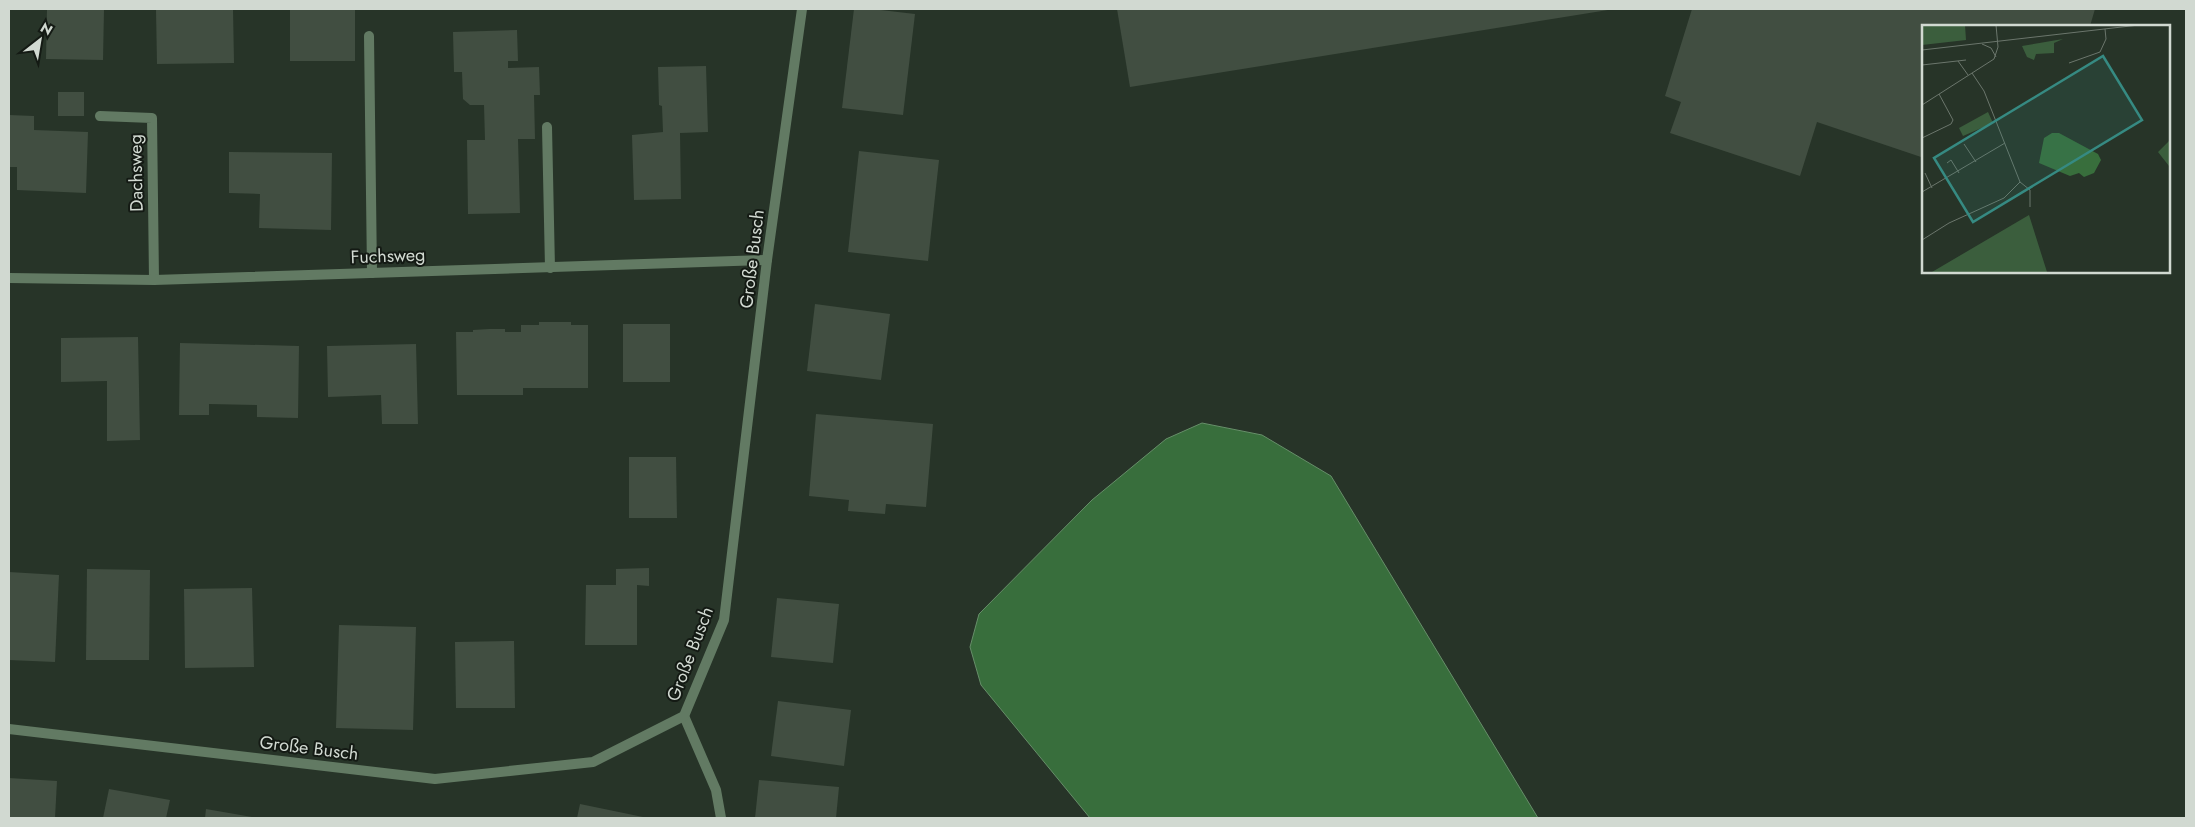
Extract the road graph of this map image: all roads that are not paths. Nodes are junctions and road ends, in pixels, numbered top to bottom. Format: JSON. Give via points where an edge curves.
{"nodes":[{"id":1,"x":802,"y":9,"type":"edge"},
{"id":2,"x":369,"y":36,"type":"dead end"},
{"id":3,"x":100,"y":116,"type":"dead end"},
{"id":4,"x":547,"y":127,"type":"dead end"},
{"id":5,"x":767,"y":260,"type":"junction"},
{"id":6,"x":550,"y":268,"type":"junction"},
{"id":7,"x":372,"y":273,"type":"junction"},
{"id":8,"x":9,"y":278,"type":"edge"},
{"id":9,"x":154,"y":280,"type":"junction"},
{"id":10,"x":684,"y":716,"type":"junction"},
{"id":11,"x":9,"y":729,"type":"edge"},
{"id":12,"x":721,"y":818,"type":"edge"}],
"edges":[{"from":1,"to":5,"type":"street","name":"Große Busch"},
{"from":2,"to":7,"type":"street"},
{"from":3,"to":9,"type":"street","name":"Dachsweg","via":[[152,118]]},
{"from":4,"to":6,"type":"street"},
{"from":5,"to":6,"type":"street","name":"Fuchsweg"},
{"from":5,"to":10,"type":"street","name":"Große Busch","via":[[724,620]]},
{"from":6,"to":7,"type":"street","name":"Fuchsweg"},
{"from":7,"to":9,"type":"street","name":"Fuchsweg"},
{"from":8,"to":9,"type":"street","name":"Fuchsweg"},
{"from":10,"to":11,"type":"street","name":"Große Busch","via":[[593,762],[435,779]]},
{"from":10,"to":12,"type":"street","via":[[716,790]]}]}
